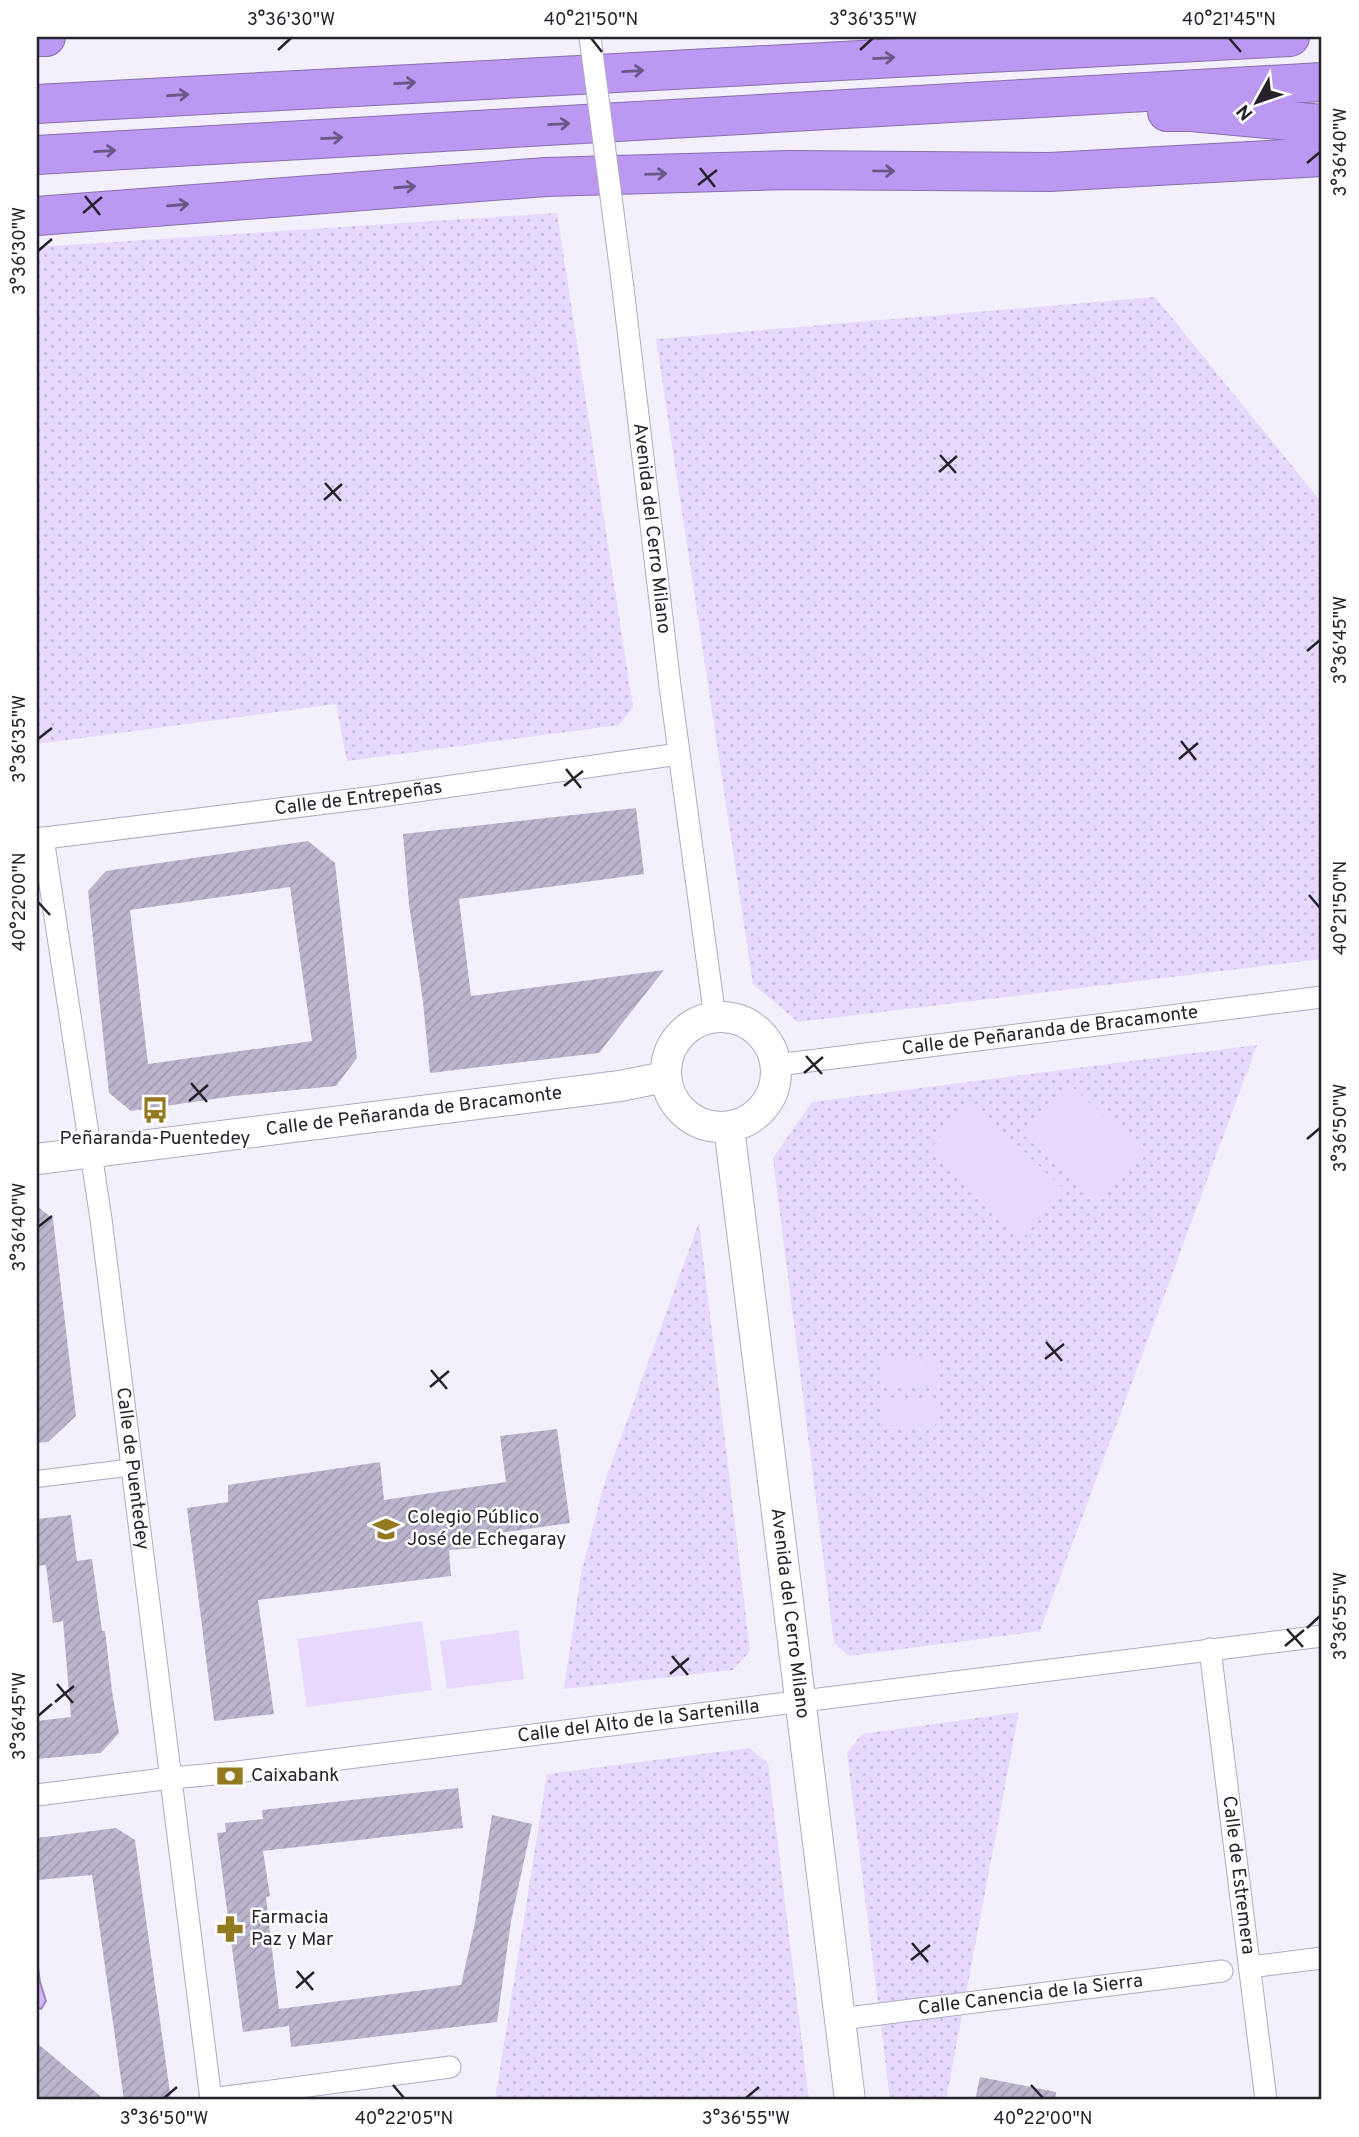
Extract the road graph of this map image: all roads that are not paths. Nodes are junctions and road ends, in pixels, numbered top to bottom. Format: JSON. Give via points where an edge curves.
{"nodes":[{"id":1,"x":37,"y":37,"type":"edge"},
{"id":2,"x":46,"y":37,"type":"edge"},
{"id":3,"x":590,"y":37,"type":"edge"},
{"id":4,"x":1290,"y":37,"type":"edge"},
{"id":5,"x":1322,"y":82,"type":"edge"},
{"id":6,"x":37,"y":104,"type":"edge"},
{"id":7,"x":794,"y":111,"type":"junction"},
{"id":8,"x":1322,"y":124,"type":"edge"},
{"id":9,"x":37,"y":155,"type":"edge"},
{"id":10,"x":1322,"y":157,"type":"edge"},
{"id":11,"x":37,"y":216,"type":"edge"},
{"id":12,"x":679,"y":754,"type":"junction"},
{"id":13,"x":40,"y":839,"type":"edge"},
{"id":14,"x":1322,"y":997,"type":"edge"},
{"id":15,"x":715,"y":1018,"type":"junction"},
{"id":16,"x":777,"y":1065,"type":"junction"},
{"id":17,"x":665,"y":1077,"type":"junction"},
{"id":18,"x":729,"y":1127,"type":"junction"},
{"id":19,"x":92,"y":1152,"type":"junction"},
{"id":20,"x":37,"y":1159,"type":"edge"},
{"id":21,"x":134,"y":1467,"type":"junction"},
{"id":22,"x":37,"y":1479,"type":"edge"},
{"id":23,"x":1322,"y":1636,"type":"edge"},
{"id":24,"x":1210,"y":1649,"type":"junction"},
{"id":25,"x":801,"y":1701,"type":"junction"},
{"id":26,"x":171,"y":1778,"type":"junction"},
{"id":27,"x":37,"y":1795,"type":"edge"},
{"id":28,"x":1322,"y":1958,"type":"edge"},
{"id":29,"x":1250,"y":1967,"type":"junction"},
{"id":30,"x":1222,"y":1971,"type":"dead end"},
{"id":31,"x":840,"y":2019,"type":"junction"},
{"id":32,"x":450,"y":2067,"type":"dead end"},
{"id":33,"x":211,"y":2100,"type":"edge"},
{"id":34,"x":850,"y":2100,"type":"edge"},
{"id":35,"x":1266,"y":2100,"type":"edge"}],
"edges":[{"from":1,"to":2,"type":"highway"},
{"from":3,"to":12,"type":"street","name":"Avenida del Cerro Milano","bridge":true},
{"from":6,"to":4,"type":"highway","one_way":true},
{"from":5,"to":7,"type":"highway"},
{"from":7,"to":8,"type":"highway","via":[[1191,112]]},
{"from":9,"to":7,"type":"highway","one_way":true},
{"from":11,"to":10,"type":"highway","one_way":true,"via":[[546,177],[789,170],[1050,172]]},
{"from":12,"to":13,"type":"street","name":"Calle de Entrepeñas"},
{"from":12,"to":15,"type":"street","name":"Avenida del Cerro Milano"},
{"from":13,"to":19,"type":"street","name":"Calle de Puentedey"},
{"from":14,"to":16,"type":"street","name":"Calle de Peñaranda de Bracamonte"},
{"from":15,"to":16,"type":"main road","via":[[750,1024],[764,1036]]},
{"from":15,"to":17,"type":"main road","via":[[688,1027],[678,1037],[670,1049]]},
{"from":16,"to":18,"type":"main road","via":[[768,1100],[758,1113]]},
{"from":17,"to":18,"type":"main road","via":[[674,1102],[694,1121]]},
{"from":17,"to":19,"type":"main road","name":"Calle de Peñaranda de Bracamonte"},
{"from":18,"to":25,"type":"main road","name":"Avenida del Cerro Milano"},
{"from":19,"to":20,"type":"main road","name":"Calle de Peñaranda de Bracamonte"},
{"from":19,"to":21,"type":"street","name":"Calle de Puentedey"},
{"from":21,"to":22,"type":"street"},
{"from":21,"to":26,"type":"street","name":"Calle de Puentedey"},
{"from":23,"to":24,"type":"street","name":"Calle del Alto de la Sartenilla"},
{"from":24,"to":25,"type":"street","name":"Calle del Alto de la Sartenilla"},
{"from":24,"to":29,"type":"street","name":"Calle de Estremera"},
{"from":25,"to":26,"type":"street","name":"Calle del Alto de la Sartenilla"},
{"from":25,"to":31,"type":"main road","name":"Avenida del Cerro Milano"},
{"from":26,"to":27,"type":"street","name":"Calle del Alto de la Sartenilla"},
{"from":26,"to":33,"type":"street","name":"Calle de Puentedey"},
{"from":28,"to":29,"type":"street"},
{"from":29,"to":35,"type":"street","name":"Calle de Estremera"},
{"from":30,"to":31,"type":"street","name":"Calle Canencia de la Sierra"},
{"from":31,"to":34,"type":"main road","name":"Avenida del Cerro Milano"},
{"from":32,"to":33,"type":"street","name":"Calle de Puentedey"}]}
